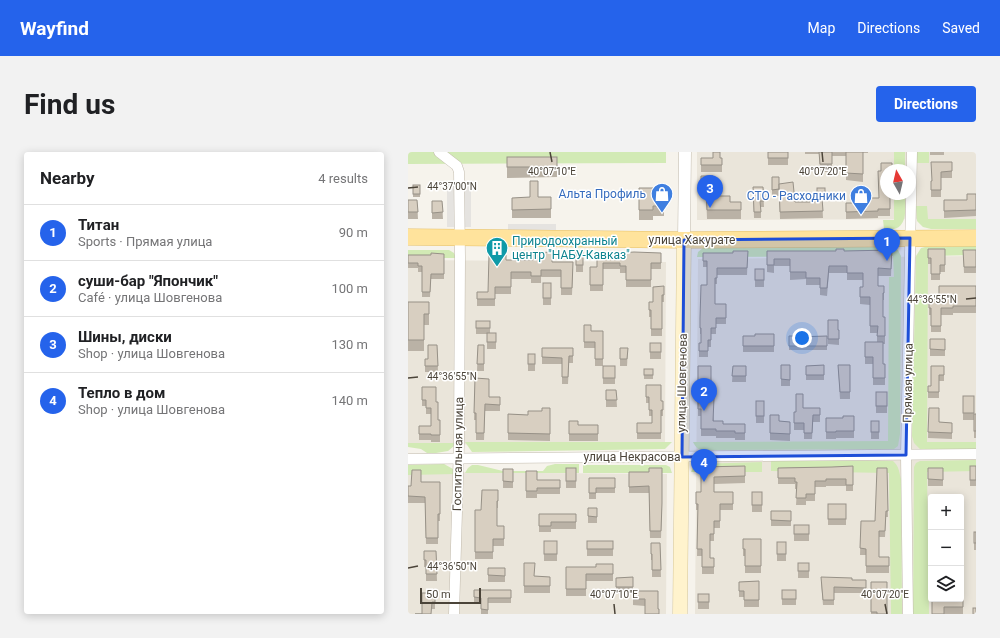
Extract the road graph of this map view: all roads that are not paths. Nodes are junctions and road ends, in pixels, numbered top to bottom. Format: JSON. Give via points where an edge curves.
{"nodes":[{"id":1,"x":439,"y":152,"type":"edge"},
{"id":2,"x":685,"y":152,"type":"edge"},
{"id":3,"x":912,"y":152,"type":"edge"},
{"id":4,"x":408,"y":237,"type":"edge"},
{"id":5,"x":460,"y":238,"type":"junction"},
{"id":6,"x":910,"y":238,"type":"junction"},
{"id":7,"x":976,"y":238,"type":"edge"},
{"id":8,"x":684,"y":240,"type":"junction"},
{"id":9,"x":976,"y":454,"type":"edge"},
{"id":10,"x":906,"y":455,"type":"junction"},
{"id":11,"x":682,"y":456,"type":"junction"},
{"id":12,"x":408,"y":459,"type":"edge"},
{"id":13,"x":459,"y":459,"type":"junction"},
{"id":14,"x":454,"y":614,"type":"edge"},
{"id":15,"x":680,"y":614,"type":"edge"},
{"id":16,"x":908,"y":614,"type":"edge"}],
"edges":[{"from":1,"to":5,"type":"street","name":"Госпитальная улица","via":[[457,166],[459,172]]},
{"from":2,"to":8,"type":"street","name":"улица Шовгенова"},
{"from":3,"to":6,"type":"street","name":"Прямая улица"},
{"from":4,"to":5,"type":"main road","name":"улица Хакурате"},
{"from":5,"to":8,"type":"main road","name":"улица Хакурате"},
{"from":5,"to":13,"type":"street","name":"Госпитальная улица"},
{"from":6,"to":7,"type":"main road","name":"улица Хакурате"},
{"from":6,"to":8,"type":"main road","name":"улица Хакурате"},
{"from":6,"to":10,"type":"street","name":"Прямая улица"},
{"from":8,"to":11,"type":"main road","name":"улица Шовгенова"},
{"from":9,"to":10,"type":"street","name":"улица Некрасова"},
{"from":10,"to":11,"type":"street","name":"улица Некрасова"},
{"from":10,"to":16,"type":"street","name":"Прямая улица"},
{"from":11,"to":13,"type":"street","name":"улица Некрасова"},
{"from":11,"to":15,"type":"main road","name":"улица Шовгенова"},
{"from":12,"to":13,"type":"street","name":"улица Некрасова"},
{"from":13,"to":14,"type":"street","name":"Госпитальная улица"}]}
